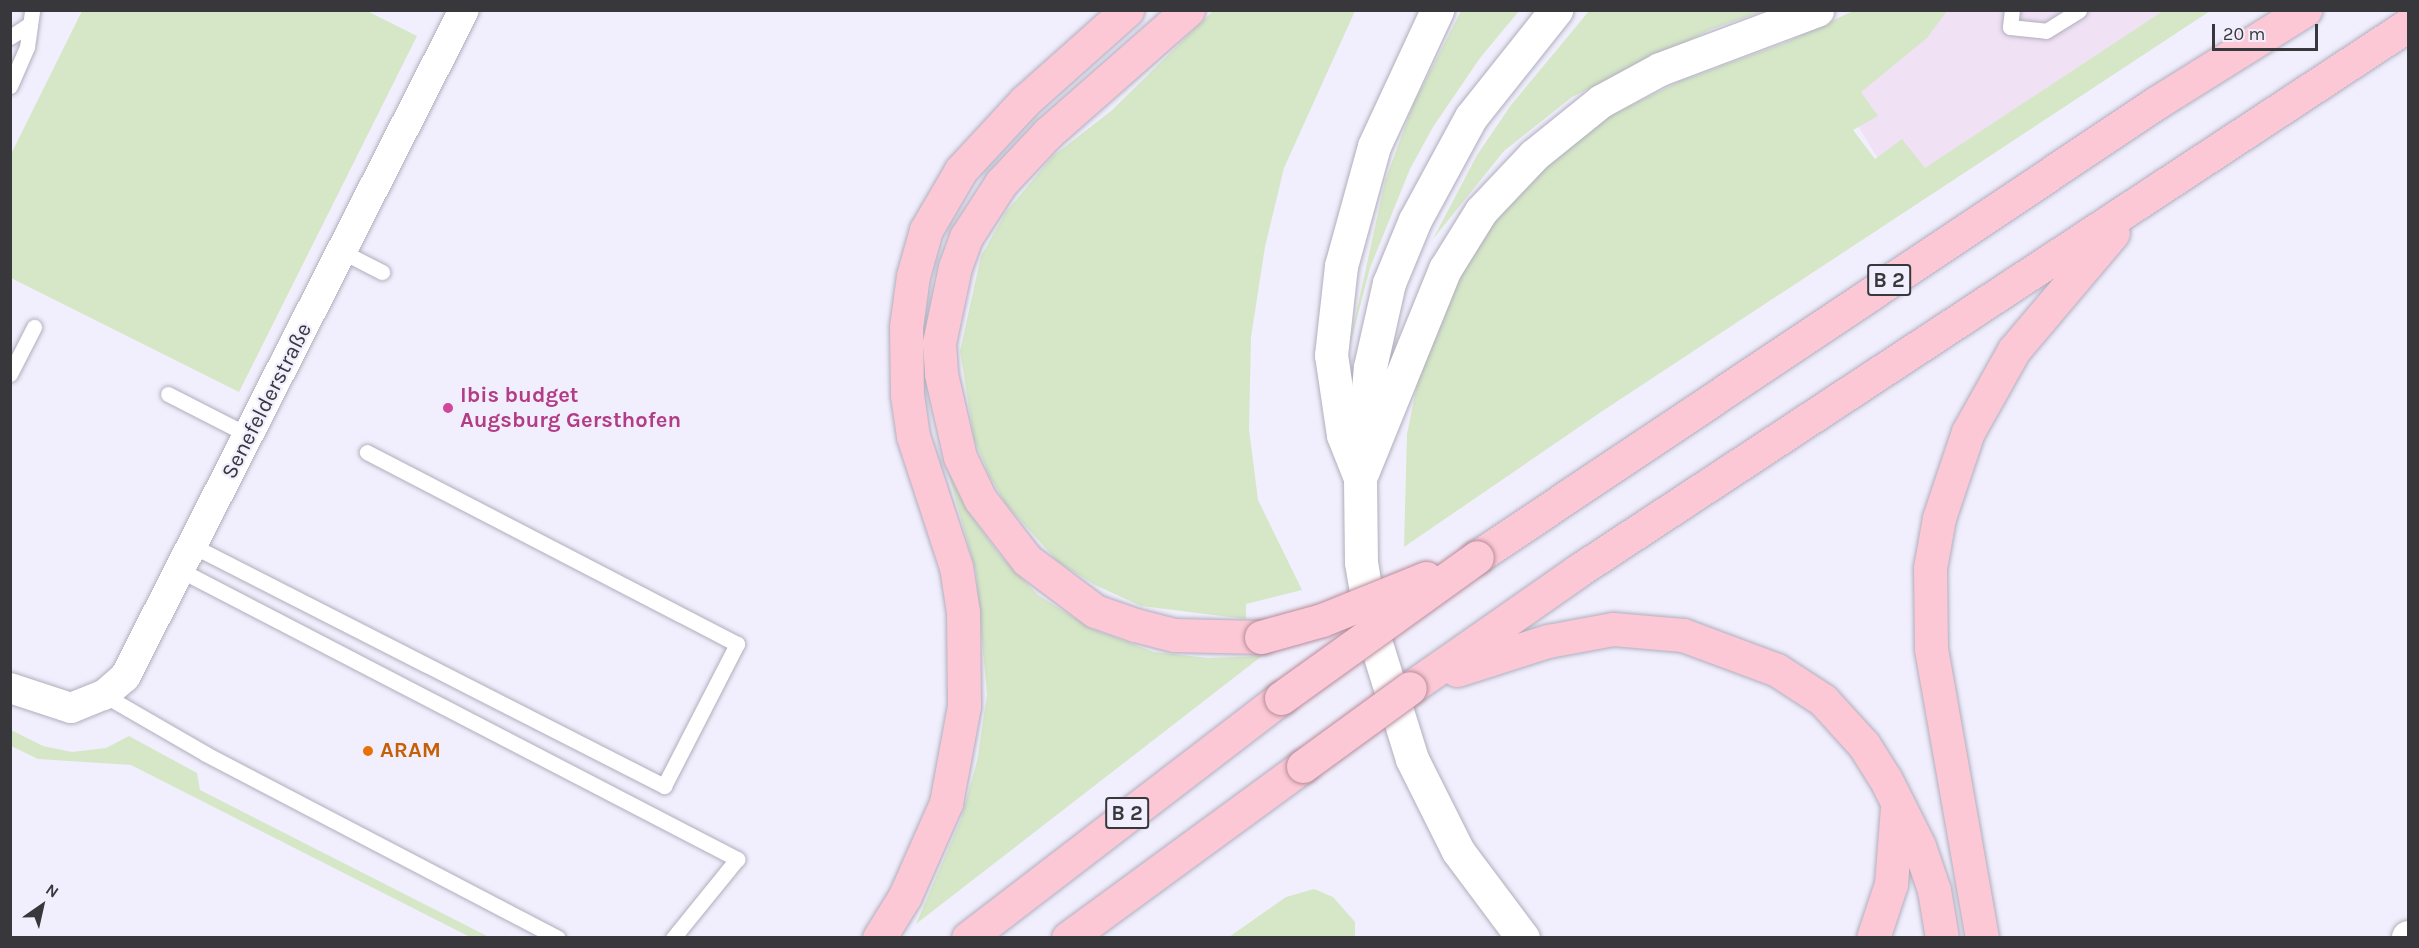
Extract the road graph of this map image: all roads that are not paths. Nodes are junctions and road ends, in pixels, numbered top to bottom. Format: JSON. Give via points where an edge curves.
{"nodes":[{"id":1,"x":464,"y":10,"type":"edge"},
{"id":2,"x":1127,"y":10,"type":"edge"},
{"id":3,"x":1188,"y":10,"type":"edge"},
{"id":4,"x":1437,"y":10,"type":"edge"},
{"id":5,"x":1556,"y":10,"type":"edge"},
{"id":6,"x":1817,"y":10,"type":"edge"},
{"id":7,"x":2012,"y":10,"type":"edge"},
{"id":8,"x":2079,"y":10,"type":"edge"},
{"id":9,"x":2305,"y":10,"type":"edge"},
{"id":10,"x":31,"y":17,"type":"edge"},
{"id":11,"x":2409,"y":26,"type":"edge"},
{"id":12,"x":10,"y":37,"type":"edge"},
{"id":13,"x":10,"y":86,"type":"edge"},
{"id":14,"x":2138,"y":204,"type":"junction"},
{"id":15,"x":343,"y":252,"type":"junction"},
{"id":16,"x":382,"y":272,"type":"dead end"},
{"id":17,"x":34,"y":327,"type":"dead end"},
{"id":18,"x":10,"y":374,"type":"edge"},
{"id":19,"x":168,"y":394,"type":"dead end"},
{"id":20,"x":250,"y":436,"type":"junction"},
{"id":21,"x":367,"y":452,"type":"dead end"},
{"id":22,"x":1360,"y":478,"type":"junction"},
{"id":23,"x":1478,"y":557,"type":"junction"},
{"id":24,"x":187,"y":558,"type":"junction"},
{"id":25,"x":1501,"y":640,"type":"junction"},
{"id":26,"x":10,"y":688,"type":"edge"},
{"id":27,"x":104,"y":695,"type":"junction"},
{"id":28,"x":1897,"y":802,"type":"junction"},
{"id":29,"x":558,"y":938,"type":"edge"},
{"id":30,"x":673,"y":938,"type":"edge"},
{"id":31,"x":879,"y":938,"type":"edge"},
{"id":32,"x":968,"y":938,"type":"edge"},
{"id":33,"x":1068,"y":938,"type":"edge"},
{"id":34,"x":1523,"y":938,"type":"edge"},
{"id":35,"x":1873,"y":938,"type":"edge"},
{"id":36,"x":1942,"y":938,"type":"edge"},
{"id":37,"x":1982,"y":938,"type":"edge"}],
"edges":[{"from":1,"to":15,"type":"street","name":"Senefelderstraße"},
{"from":2,"to":31,"type":"highway","via":[[1025,100],[961,170],[927,230],[913,276],[906,327],[907,395],[913,436],[956,567],[963,612],[964,695],[957,758],[945,803],[910,886]]},
{"from":3,"to":23,"type":"highway","bridge":true,"via":[[1048,133],[1001,183],[966,237],[955,267],[939,343],[941,374],[960,457],[980,499],[1027,560],[1095,610],[1174,635],[1261,637],[1322,620]]},
{"from":4,"to":22,"type":"main road","via":[[1374,146],[1341,266],[1331,355],[1343,435]]},
{"from":5,"to":22,"type":"main road","via":[[1471,117],[1431,187],[1389,283],[1370,367]]},
{"from":6,"to":22,"type":"main road","via":[[1660,69],[1600,101],[1534,154],[1481,211],[1444,269]]},
{"from":7,"to":8,"type":"lane","via":[[2010,27],[2046,31]]},
{"from":9,"to":23,"type":"highway","number":"B 2","via":[[2156,103]]},
{"from":10,"to":12,"type":"lane"},
{"from":10,"to":13,"type":"lane","via":[[27,47]]},
{"from":11,"to":14,"type":"highway"},
{"from":14,"to":25,"type":"highway","via":[[1837,399]]},
{"from":14,"to":37,"type":"highway","via":[[2014,350],[1968,432],[1939,518],[1930,568],[1931,648]]},
{"from":15,"to":16,"type":"lane"},
{"from":15,"to":20,"type":"street","name":"Senefelderstraße"},
{"from":17,"to":18,"type":"lane"},
{"from":19,"to":20,"type":"lane"},
{"from":20,"to":24,"type":"street","name":"Senefelderstraße"},
{"from":21,"to":24,"type":"lane","via":[[736,644],[664,786]]},
{"from":22,"to":34,"type":"main road","via":[[1361,562],[1373,634],[1412,759],[1458,850]]},
{"from":23,"to":32,"type":"highway","number":"B 2","bridge":true,"via":[[1281,698]]},
{"from":24,"to":27,"type":"street","name":"Senefelderstraße","via":[[125,677]]},
{"from":24,"to":30,"type":"lane","via":[[737,859]]},
{"from":25,"to":28,"type":"highway","via":[[1613,629],[1651,630],[1722,647],[1777,670],[1822,700],[1863,745]]},
{"from":25,"to":33,"type":"highway","bridge":true,"via":[[1410,688]]},
{"from":26,"to":27,"type":"street","name":"Senefelderstraße","via":[[71,708]]},
{"from":27,"to":29,"type":"lane","via":[[206,754]]},
{"from":28,"to":35,"type":"highway","via":[[1892,884]]},
{"from":28,"to":36,"type":"highway","via":[[1919,846],[1934,890]]}]}
